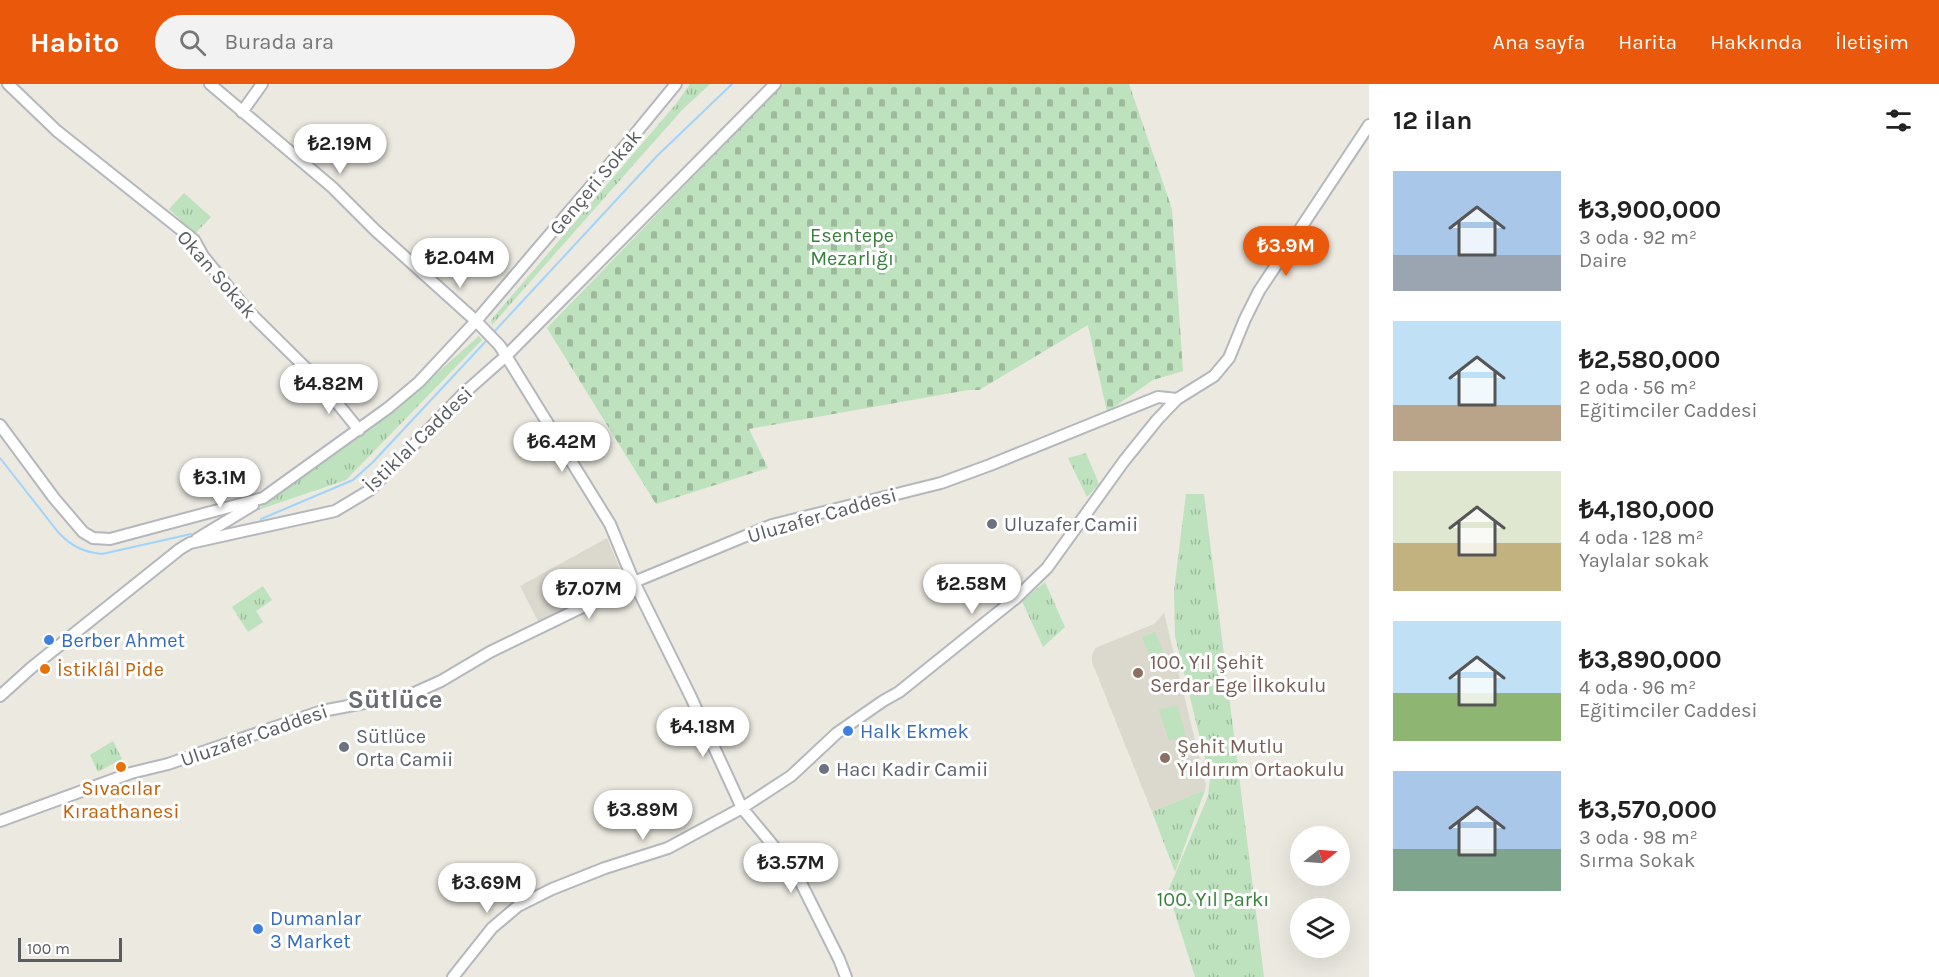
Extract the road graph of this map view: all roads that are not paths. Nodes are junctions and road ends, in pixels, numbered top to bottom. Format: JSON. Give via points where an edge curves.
{"nodes":[{"id":1,"x":8,"y":84,"type":"edge"},
{"id":2,"x":210,"y":84,"type":"edge"},
{"id":3,"x":262,"y":84,"type":"edge"},
{"id":4,"x":676,"y":84,"type":"edge"},
{"id":5,"x":775,"y":84,"type":"edge"},
{"id":6,"x":242,"y":112,"type":"junction"},
{"id":7,"x":1369,"y":125,"type":"edge"},
{"id":8,"x":476,"y":321,"type":"junction"},
{"id":9,"x":507,"y":356,"type":"junction"},
{"id":10,"x":1178,"y":399,"type":"junction"},
{"id":11,"x":0,"y":425,"type":"edge"},
{"id":12,"x":359,"y":430,"type":"junction"},
{"id":13,"x":264,"y":498,"type":"junction"},
{"id":14,"x":190,"y":543,"type":"junction"},
{"id":15,"x":634,"y":582,"type":"junction"},
{"id":16,"x":0,"y":696,"type":"edge"},
{"id":17,"x":742,"y":808,"type":"junction"},
{"id":18,"x":0,"y":821,"type":"edge"},
{"id":19,"x":453,"y":977,"type":"edge"},
{"id":20,"x":846,"y":977,"type":"edge"}],
"edges":[{"from":1,"to":12,"type":"street","name":"Okan Sokak","via":[[66,138],[194,240],[246,309],[321,383]]},
{"from":2,"to":6,"type":"street"},
{"from":3,"to":6,"type":"street"},
{"from":4,"to":8,"type":"street","name":"Gençeri Sokak"},
{"from":5,"to":9,"type":"street","name":"İstiklal Caddesi"},
{"from":6,"to":8,"type":"street","via":[[332,188]]},
{"from":7,"to":10,"type":"street","via":[[1259,291],[1229,358],[1214,376]]},
{"from":8,"to":9,"type":"street"},
{"from":8,"to":12,"type":"street","name":"Gençeri Sokak","via":[[419,382]]},
{"from":9,"to":14,"type":"street","name":"İstiklal Caddesi","via":[[463,394],[370,490],[335,511]]},
{"from":9,"to":15,"type":"street","via":[[610,524]]},
{"from":10,"to":15,"type":"street","name":"Uluzafer Caddesi","via":[[1158,397],[941,483],[772,525]]},
{"from":10,"to":17,"type":"street","via":[[1124,461],[1047,568],[1016,598],[899,692],[837,733],[791,776]]},
{"from":11,"to":13,"type":"street","via":[[54,498],[93,538],[110,539]]},
{"from":12,"to":13,"type":"street","name":"Gençeri Sokak"},
{"from":13,"to":14,"type":"street","name":"Gençeri Sokak"},
{"from":14,"to":16,"type":"street","name":"İstiklal Caddesi"},
{"from":15,"to":17,"type":"street"},
{"from":15,"to":18,"type":"street","name":"Uluzafer Caddesi","via":[[412,694],[322,711],[131,773]]},
{"from":17,"to":19,"type":"street","via":[[668,848],[605,868],[518,906],[492,928]]},
{"from":17,"to":20,"type":"street","via":[[796,873]]}]}
